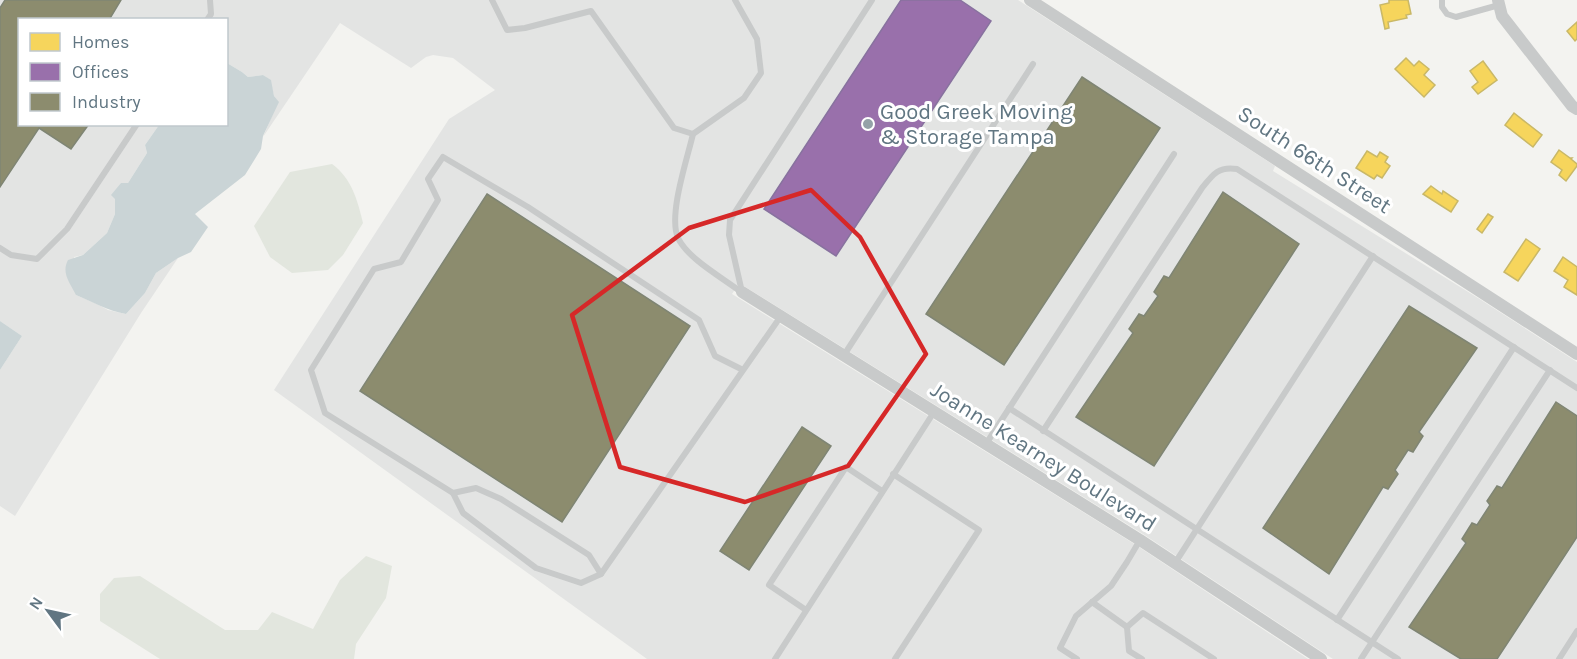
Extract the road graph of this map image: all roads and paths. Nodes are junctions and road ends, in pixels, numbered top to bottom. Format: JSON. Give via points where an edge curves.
{"nodes":[{"id":1,"x":210,"y":0,"type":"edge"},
{"id":2,"x":492,"y":0,"type":"edge"},
{"id":3,"x":735,"y":0,"type":"edge"},
{"id":4,"x":872,"y":0,"type":"edge"},
{"id":5,"x":1030,"y":0,"type":"edge"},
{"id":6,"x":1442,"y":0,"type":"edge"},
{"id":7,"x":1499,"y":3,"type":"edge"},
{"id":8,"x":208,"y":18,"type":"edge"},
{"id":9,"x":1033,"y":64,"type":"dead end"},
{"id":10,"x":1577,"y":109,"type":"edge"},
{"id":11,"x":136,"y":126,"type":"edge"},
{"id":12,"x":693,"y":134,"type":"junction"},
{"id":13,"x":1174,"y":154,"type":"dead end"},
{"id":14,"x":0,"y":248,"type":"edge"},
{"id":15,"x":1373,"y":256,"type":"junction"},
{"id":16,"x":742,"y":292,"type":"junction"},
{"id":17,"x":781,"y":315,"type":"junction"},
{"id":18,"x":1514,"y":347,"type":"junction"},
{"id":19,"x":1577,"y":354,"type":"edge"},
{"id":20,"x":844,"y":355,"type":"junction"},
{"id":21,"x":743,"y":370,"type":"junction"},
{"id":22,"x":1550,"y":370,"type":"junction"},
{"id":23,"x":1577,"y":388,"type":"edge"},
{"id":24,"x":1008,"y":408,"type":"junction"},
{"id":25,"x":934,"y":412,"type":"junction"},
{"id":26,"x":1043,"y":431,"type":"junction"},
{"id":27,"x":986,"y":445,"type":"junction"},
{"id":28,"x":893,"y":474,"type":"junction"},
{"id":29,"x":882,"y":490,"type":"junction"},
{"id":30,"x":453,"y":493,"type":"junction"},
{"id":31,"x":1197,"y":530,"type":"junction"},
{"id":32,"x":1140,"y":540,"type":"junction"},
{"id":33,"x":1175,"y":563,"type":"junction"},
{"id":34,"x":601,"y":574,"type":"junction"},
{"id":35,"x":1092,"y":602,"type":"junction"},
{"id":36,"x":806,"y":610,"type":"junction"},
{"id":37,"x":1337,"y":620,"type":"junction"},
{"id":38,"x":1127,"y":627,"type":"junction"},
{"id":39,"x":1577,"y":631,"type":"edge"},
{"id":40,"x":1372,"y":643,"type":"junction"},
{"id":41,"x":775,"y":659,"type":"edge"},
{"id":42,"x":896,"y":659,"type":"edge"},
{"id":43,"x":1077,"y":659,"type":"edge"},
{"id":44,"x":1142,"y":659,"type":"edge"},
{"id":45,"x":1214,"y":659,"type":"edge"},
{"id":46,"x":1321,"y":659,"type":"edge"},
{"id":47,"x":1361,"y":659,"type":"edge"},
{"id":48,"x":1398,"y":659,"type":"edge"},
{"id":49,"x":1559,"y":659,"type":"edge"}],
"edges":[{"from":1,"to":8,"type":"lane"},
{"from":2,"to":12,"type":"lane","via":[[507,30],[591,11],[674,128]]},
{"from":3,"to":12,"type":"lane","via":[[757,39],[761,73],[744,98]]},
{"from":4,"to":16,"type":"lane","via":[[730,220],[729,235]]},
{"from":5,"to":19,"type":"street","name":"South 66th Street"},
{"from":6,"to":7,"type":"lane","via":[[1447,15],[1456,17]]},
{"from":7,"to":10,"type":"street","via":[[1502,16]]},
{"from":9,"to":20,"type":"lane"},
{"from":11,"to":14,"type":"lane","via":[[67,229],[37,259],[11,255]]},
{"from":12,"to":16,"type":"lane","via":[[674,216],[678,238],[691,255]]},
{"from":13,"to":24,"type":"lane"},
{"from":15,"to":18,"type":"lane"},
{"from":15,"to":26,"type":"lane","via":[[1237,168],[1226,167],[1212,175],[1202,188]]},
{"from":15,"to":31,"type":"lane"},
{"from":16,"to":17,"type":"street","name":"Joanne Kearney Boulevard"},
{"from":17,"to":20,"type":"street","name":"Joanne Kearney Boulevard"},
{"from":17,"to":21,"type":"lane"},
{"from":18,"to":22,"type":"lane"},
{"from":18,"to":37,"type":"lane"},
{"from":20,"to":25,"type":"street","name":"Joanne Kearney Boulevard"},
{"from":21,"to":30,"type":"lane","via":[[716,356],[699,320],[528,207],[444,157],[428,179],[438,200],[401,262],[374,268],[311,370],[325,413]]},
{"from":21,"to":34,"type":"lane"},
{"from":22,"to":23,"type":"lane"},
{"from":22,"to":40,"type":"lane"},
{"from":24,"to":26,"type":"lane"},
{"from":24,"to":27,"type":"lane"},
{"from":25,"to":27,"type":"street","name":"Joanne Kearney Boulevard"},
{"from":25,"to":28,"type":"lane"},
{"from":26,"to":31,"type":"lane"},
{"from":27,"to":32,"type":"street","name":"Joanne Kearney Boulevard"},
{"from":28,"to":29,"type":"lane"},
{"from":28,"to":42,"type":"lane","via":[[979,531]]},
{"from":29,"to":36,"type":"lane"},
{"from":29,"to":36,"type":"lane","via":[[846,467],[769,585]]},
{"from":30,"to":34,"type":"lane","via":[[476,488],[501,499],[589,555]]},
{"from":30,"to":34,"type":"lane","via":[[463,513],[536,568],[581,583]]},
{"from":31,"to":33,"type":"lane"},
{"from":31,"to":37,"type":"lane"},
{"from":32,"to":33,"type":"street","name":"Joanne Kearney Boulevard"},
{"from":32,"to":35,"type":"lane","via":[[1111,586]]},
{"from":33,"to":46,"type":"street","name":"Joanne Kearney Boulevard"},
{"from":35,"to":38,"type":"lane"},
{"from":35,"to":43,"type":"lane","via":[[1076,616],[1060,648]]},
{"from":36,"to":41,"type":"lane"},
{"from":37,"to":40,"type":"lane"},
{"from":38,"to":44,"type":"lane","via":[[1129,651]]},
{"from":38,"to":45,"type":"lane","via":[[1143,614]]},
{"from":39,"to":49,"type":"lane"},
{"from":40,"to":47,"type":"lane"},
{"from":40,"to":48,"type":"lane"}]}
